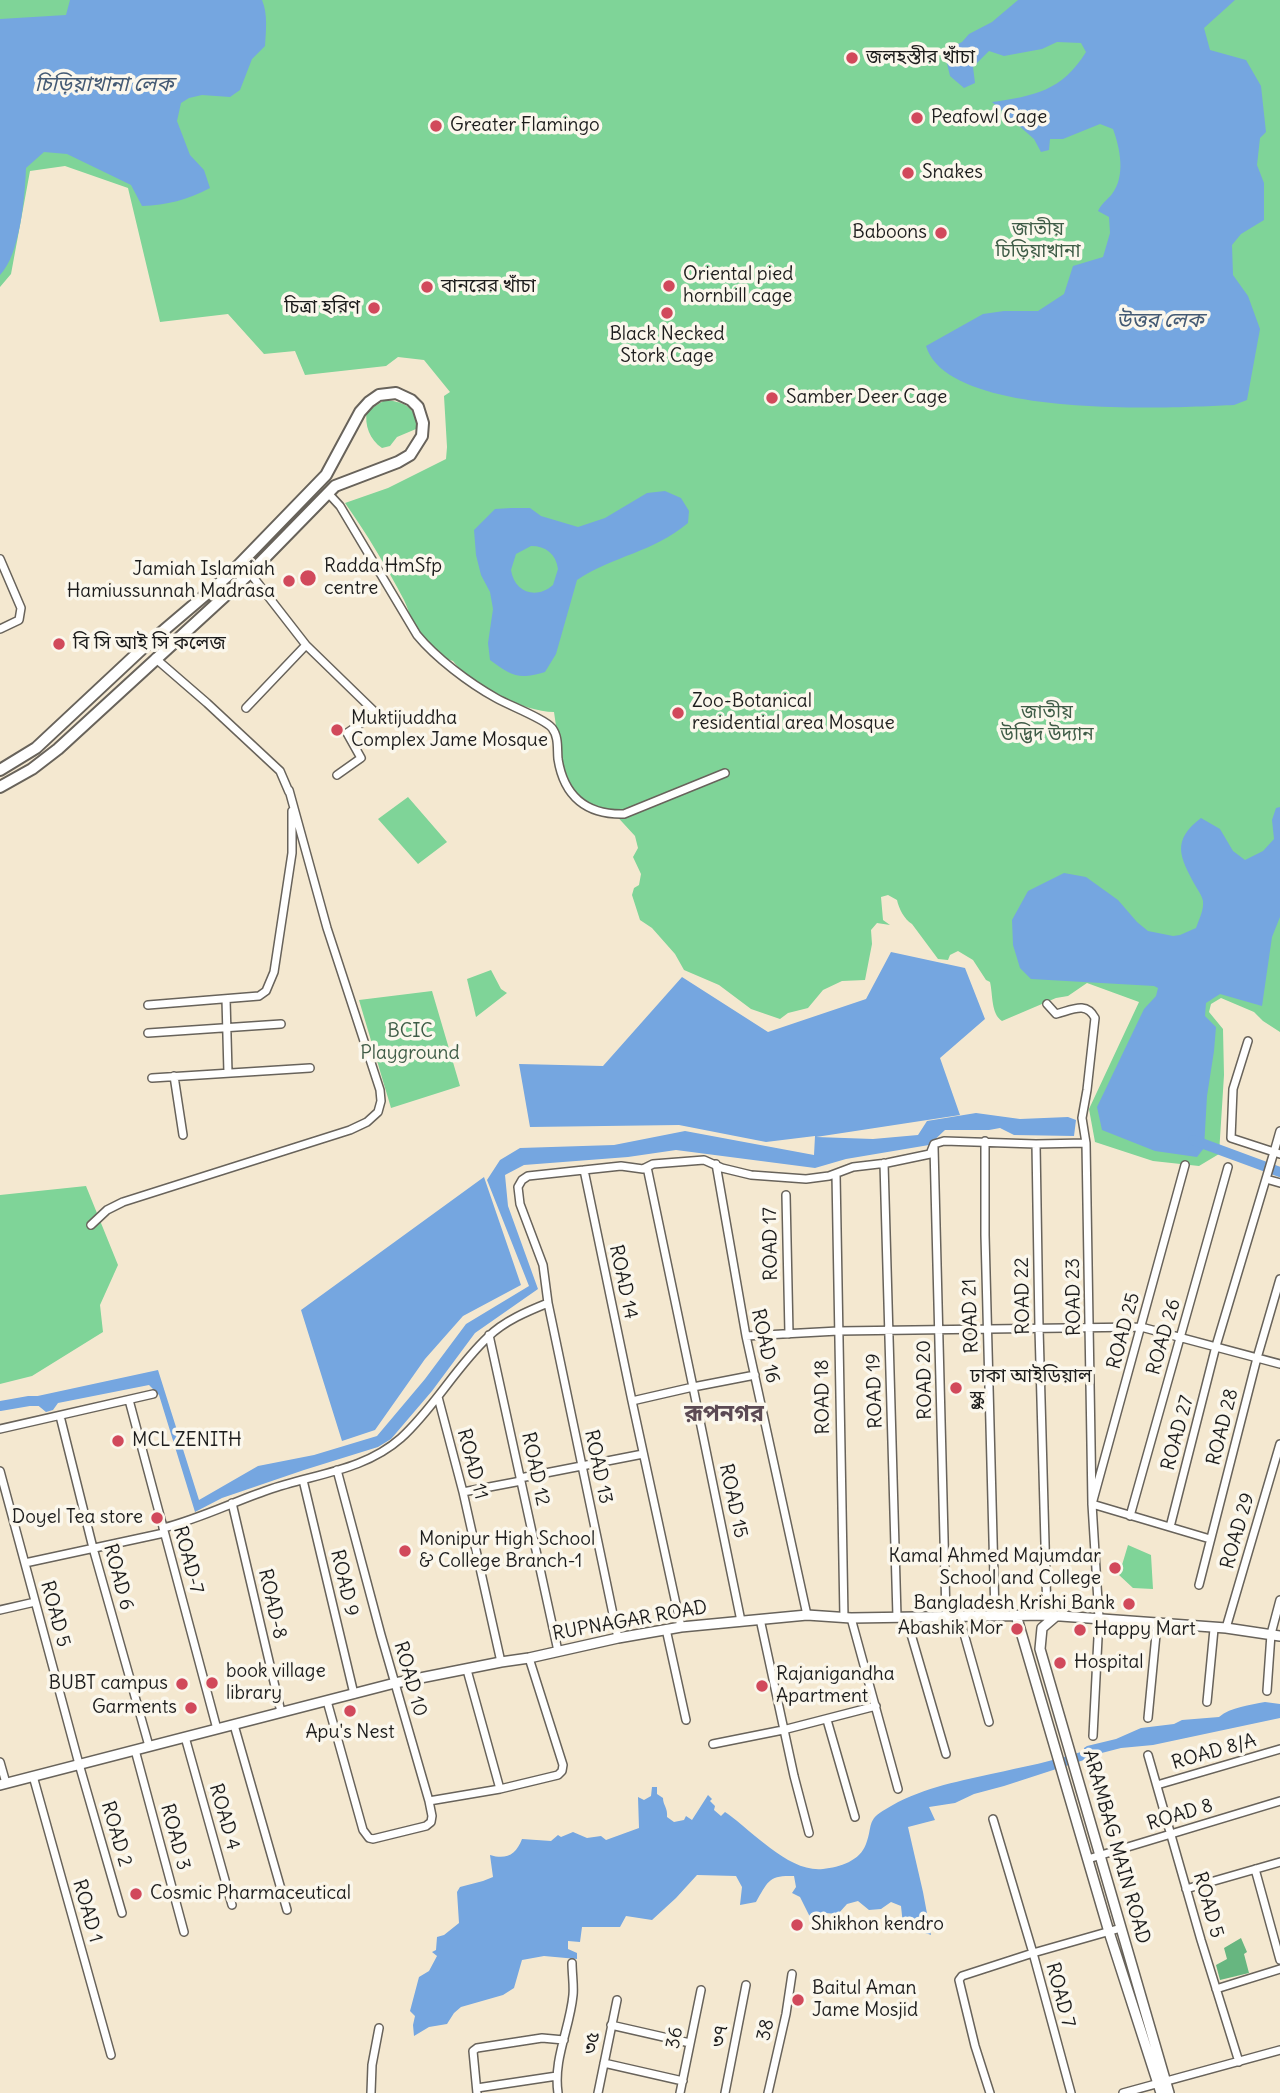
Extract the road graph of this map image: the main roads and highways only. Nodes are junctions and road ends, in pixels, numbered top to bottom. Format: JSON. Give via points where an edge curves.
{"nodes":[{"id":1,"x":326,"y":475,"type":"junction"},
{"id":2,"x":332,"y":489,"type":"junction"},
{"id":3,"x":143,"y":648,"type":"junction"},
{"id":4,"x":155,"y":658,"type":"junction"},
{"id":5,"x":0,"y":770,"type":"edge"},
{"id":6,"x":1,"y":784,"type":"edge"}],
"edges":[{"from":1,"to":2,"type":"main road"},
{"from":1,"to":2,"type":"main road","via":[[369,402],[396,393],[418,407],[422,436],[410,455]]},
{"from":1,"to":3,"type":"main road","via":[[230,574]]},
{"from":2,"to":4,"type":"main road","via":[[250,573]]},
{"from":3,"to":4,"type":"main road"},
{"from":3,"to":5,"type":"main road","via":[[36,748]]},
{"from":4,"to":6,"type":"main road","via":[[58,749]]}]}
